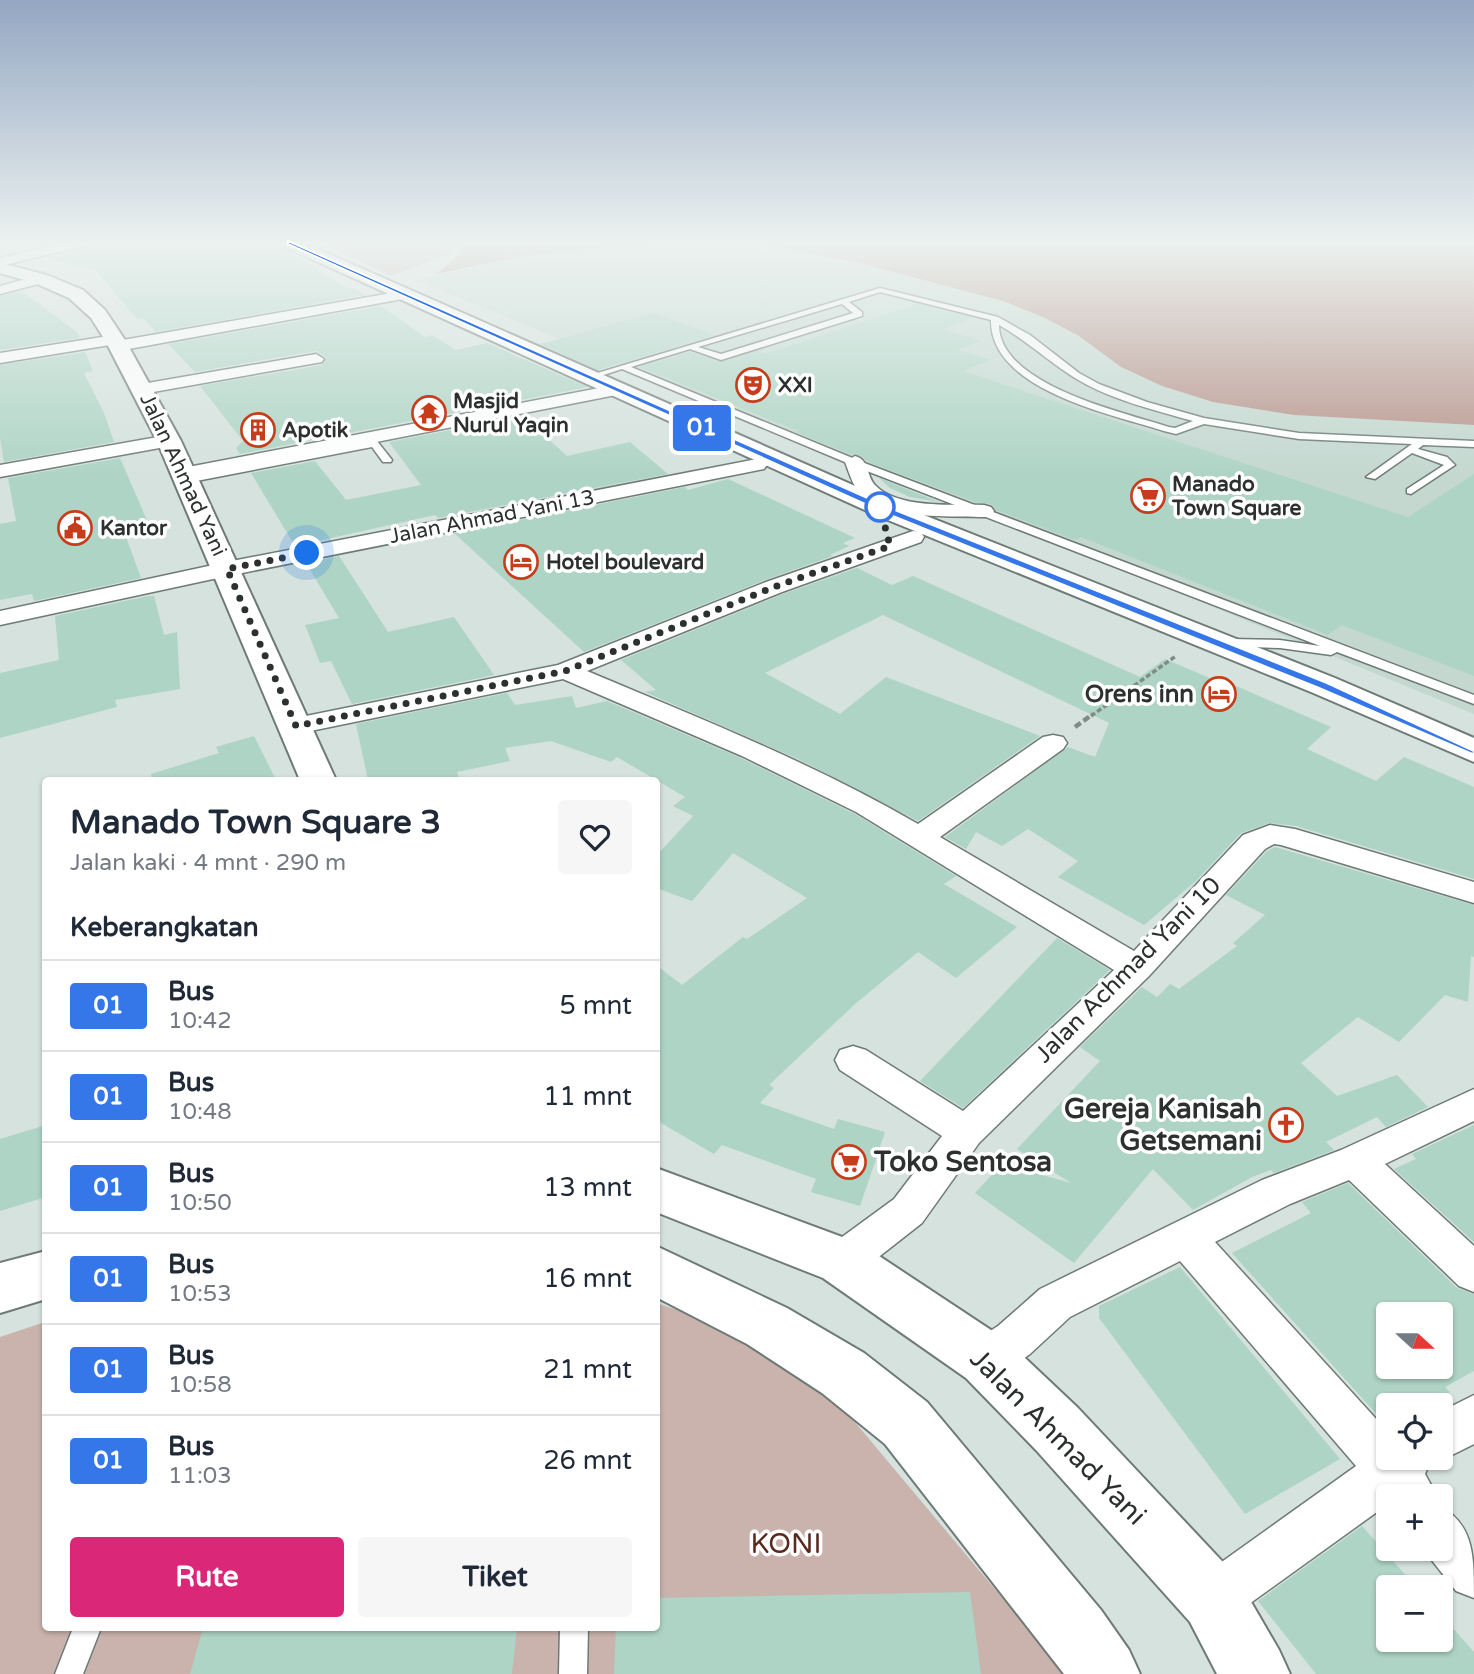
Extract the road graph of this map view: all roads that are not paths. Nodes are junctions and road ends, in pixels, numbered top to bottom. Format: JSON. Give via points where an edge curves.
{"nodes":[{"id":1,"x":102,"y":321,"type":"edge"},
{"id":2,"x":247,"y":321,"type":"edge"},
{"id":3,"x":462,"y":321,"type":"edge"},
{"id":4,"x":779,"y":321,"type":"edge"},
{"id":5,"x":836,"y":321,"type":"edge"},
{"id":6,"x":995,"y":321,"type":"edge"},
{"id":7,"x":997,"y":321,"type":"edge"},
{"id":8,"x":116,"y":343,"type":"junction"},
{"id":9,"x":693,"y":348,"type":"junction"},
{"id":10,"x":0,"y":358,"type":"edge"},
{"id":11,"x":316,"y":359,"type":"dead end"},
{"id":12,"x":624,"y":367,"type":"junction"},
{"id":13,"x":588,"y":377,"type":"junction"},
{"id":14,"x":142,"y":389,"type":"junction"},
{"id":15,"x":615,"y":390,"type":"junction"},
{"id":16,"x":1203,"y":421,"type":"junction"},
{"id":17,"x":711,"y":432,"type":"junction"},
{"id":18,"x":169,"y":441,"type":"junction"},
{"id":19,"x":372,"y":441,"type":"junction"},
{"id":20,"x":1422,"y":443,"type":"junction"},
{"id":21,"x":1474,"y":444,"type":"edge"},
{"id":22,"x":328,"y":450,"type":"junction"},
{"id":23,"x":1411,"y":450,"type":"junction"},
{"id":24,"x":387,"y":460,"type":"dead end"},
{"id":25,"x":855,"y":462,"type":"junction"},
{"id":26,"x":757,"y":465,"type":"junction"},
{"id":27,"x":0,"y":471,"type":"edge"},
{"id":28,"x":184,"y":477,"type":"junction"},
{"id":29,"x":1371,"y":477,"type":"dead end"},
{"id":30,"x":829,"y":485,"type":"junction"},
{"id":31,"x":865,"y":486,"type":"junction"},
{"id":32,"x":1411,"y":491,"type":"dead end"},
{"id":33,"x":984,"y":511,"type":"junction"},
{"id":34,"x":923,"y":525,"type":"junction"},
{"id":35,"x":227,"y":569,"type":"junction"},
{"id":36,"x":0,"y":618,"type":"edge"},
{"id":37,"x":1209,"y":640,"type":"junction"},
{"id":38,"x":1375,"y":661,"type":"junction"},
{"id":39,"x":565,"y":671,"type":"junction"},
{"id":40,"x":1474,"y":700,"type":"edge"},
{"id":41,"x":296,"y":726,"type":"junction"},
{"id":42,"x":1053,"y":743,"type":"road end"},
{"id":43,"x":1474,"y":751,"type":"edge"},
{"id":44,"x":317,"y":777,"type":"edge"},
{"id":45,"x":920,"y":837,"type":"junction"},
{"id":46,"x":1474,"y":893,"type":"edge"},
{"id":47,"x":1137,"y":968,"type":"junction"},
{"id":48,"x":880,"y":1078,"type":"dead end"},
{"id":49,"x":1474,"y":1104,"type":"edge"},
{"id":50,"x":967,"y":1132,"type":"junction"},
{"id":51,"x":1355,"y":1161,"type":"junction"},
{"id":52,"x":660,"y":1191,"type":"edge"},
{"id":53,"x":1184,"y":1236,"type":"junction"},
{"id":54,"x":842,"y":1261,"type":"junction"},
{"id":55,"x":660,"y":1272,"type":"edge"},
{"id":56,"x":1474,"y":1273,"type":"edge"},
{"id":57,"x":42,"y":1276,"type":"edge"},
{"id":58,"x":0,"y":1287,"type":"edge"},
{"id":59,"x":986,"y":1359,"type":"junction"},
{"id":60,"x":1474,"y":1418,"type":"edge"},
{"id":61,"x":1453,"y":1430,"type":"edge"},
{"id":62,"x":1404,"y":1474,"type":"edge"},
{"id":63,"x":1453,"y":1547,"type":"edge"},
{"id":64,"x":1474,"y":1573,"type":"edge"},
{"id":65,"x":1213,"y":1599,"type":"junction"},
{"id":66,"x":86,"y":1631,"type":"edge"},
{"id":67,"x":574,"y":1631,"type":"edge"},
{"id":68,"x":69,"y":1674,"type":"edge"},
{"id":69,"x":573,"y":1674,"type":"edge"},
{"id":70,"x":1105,"y":1674,"type":"edge"},
{"id":71,"x":1255,"y":1674,"type":"edge"}],
"edges":[{"from":1,"to":8,"type":"main road","name":"Jalan Ahmad Yani"},
{"from":2,"to":8,"type":"street"},
{"from":3,"to":13,"type":"main road"},
{"from":4,"to":9,"type":"lane"},
{"from":5,"to":9,"type":"lane","via":[[721,356]]},
{"from":6,"to":16,"type":"lane","via":[[995,336],[1016,367],[1044,386],[1176,431]]},
{"from":7,"to":16,"type":"lane","via":[[1096,386]]},
{"from":8,"to":10,"type":"street"},
{"from":8,"to":14,"type":"main road","name":"Jalan Ahmad Yani"},
{"from":9,"to":12,"type":"lane"},
{"from":11,"to":14,"type":"street"},
{"from":12,"to":13,"type":"lane"},
{"from":12,"to":25,"type":"lane"},
{"from":13,"to":15,"type":"main road"},
{"from":14,"to":18,"type":"main road","name":"Jalan Ahmad Yani"},
{"from":15,"to":17,"type":"main road"},
{"from":15,"to":19,"type":"street"},
{"from":16,"to":20,"type":"lane","via":[[1299,436]]},
{"from":17,"to":26,"type":"main road"},
{"from":17,"to":30,"type":"main road"},
{"from":18,"to":27,"type":"street"},
{"from":18,"to":28,"type":"main road","name":"Jalan Ahmad Yani"},
{"from":19,"to":22,"type":"street"},
{"from":19,"to":24,"type":"lane"},
{"from":20,"to":21,"type":"lane"},
{"from":20,"to":23,"type":"lane"},
{"from":22,"to":28,"type":"street"},
{"from":22,"to":28,"type":"lane","via":[[227,477]]},
{"from":23,"to":29,"type":"lane"},
{"from":23,"to":32,"type":"lane","via":[[1450,465]]},
{"from":25,"to":31,"type":"street"},
{"from":25,"to":33,"type":"lane"},
{"from":26,"to":34,"type":"main road"},
{"from":26,"to":35,"type":"street","name":"Jalan Ahmad Yani 13"},
{"from":28,"to":35,"type":"main road","name":"Jalan Ahmad Yani"},
{"from":30,"to":31,"type":"street"},
{"from":30,"to":34,"type":"main road"},
{"from":31,"to":34,"type":"street"},
{"from":33,"to":34,"type":"street"},
{"from":33,"to":38,"type":"lane"},
{"from":34,"to":37,"type":"main road"},
{"from":34,"to":39,"type":"street"},
{"from":35,"to":36,"type":"street","name":"Jalan Ahmad Yani 13"},
{"from":35,"to":41,"type":"main road","name":"Jalan Ahmad Yani"},
{"from":37,"to":38,"type":"lane","via":[[1320,649]]},
{"from":37,"to":43,"type":"main road"},
{"from":38,"to":40,"type":"lane"},
{"from":39,"to":41,"type":"street"},
{"from":39,"to":45,"type":"street","via":[[807,776]]},
{"from":41,"to":44,"type":"main road","name":"Jalan Ahmad Yani"},
{"from":42,"to":45,"type":"street"},
{"from":45,"to":47,"type":"street"},
{"from":46,"to":47,"type":"street","name":"Jalan Achmad Yani 10","via":[[1270,834],[1254,842]]},
{"from":47,"to":50,"type":"street","name":"Jalan Achmad Yani 10"},
{"from":48,"to":50,"type":"street"},
{"from":49,"to":51,"type":"street"},
{"from":50,"to":54,"type":"street","name":"Jalan Achmad Yani 10","via":[[908,1211]]},
{"from":51,"to":53,"type":"street"},
{"from":51,"to":56,"type":"street"},
{"from":52,"to":54,"type":"main road","name":"Jalan Ahmad Yani"},
{"from":53,"to":59,"type":"street","via":[[1055,1303]]},
{"from":53,"to":62,"type":"street"},
{"from":54,"to":59,"type":"main road","name":"Jalan Ahmad Yani"},
{"from":55,"to":70,"type":"main road","via":[[767,1326],[843,1373],[906,1423]]},
{"from":57,"to":58,"type":"main road"},
{"from":59,"to":65,"type":"main road","name":"Jalan Ahmad Yani"},
{"from":60,"to":61,"type":"street"},
{"from":62,"to":65,"type":"street"},
{"from":63,"to":64,"type":"street"},
{"from":65,"to":71,"type":"main road","name":"Jalan Ahmad Yani"},
{"from":66,"to":68,"type":"lane"},
{"from":67,"to":69,"type":"lane"}]}
